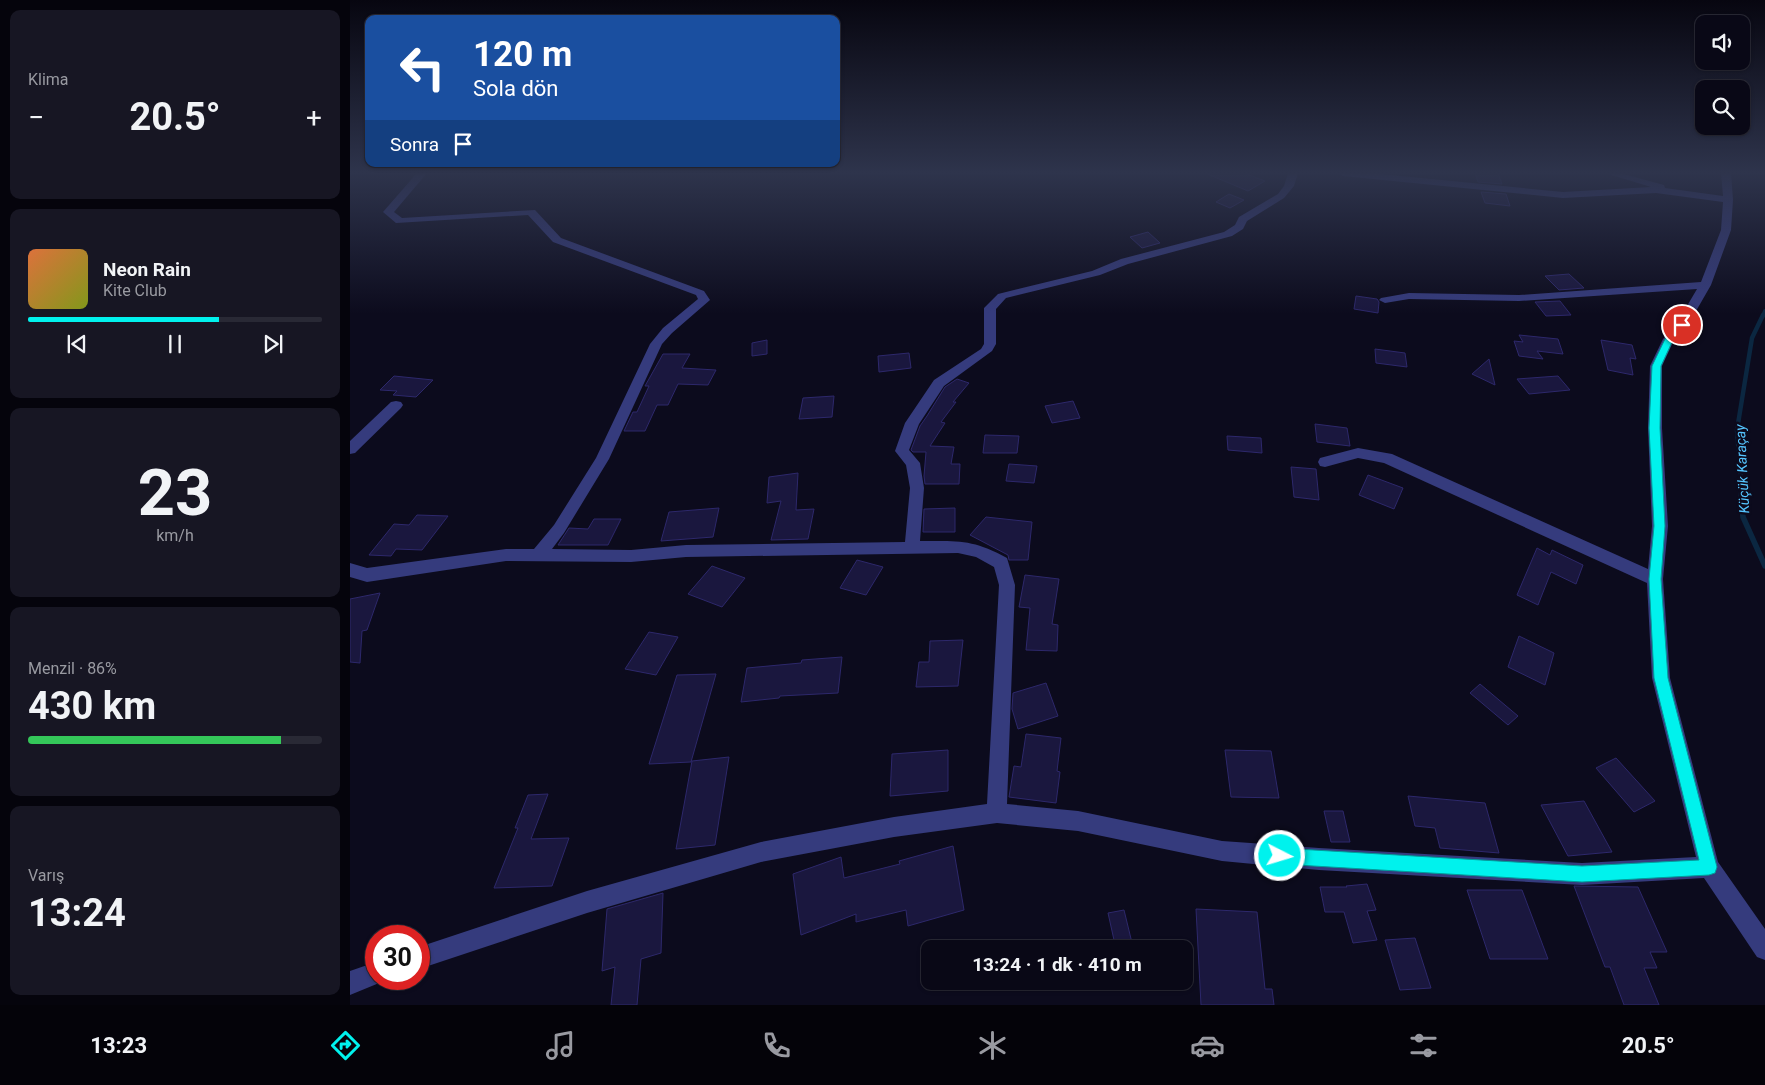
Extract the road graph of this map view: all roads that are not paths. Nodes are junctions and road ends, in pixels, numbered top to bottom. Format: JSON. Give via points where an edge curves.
{"nodes":[{"id":1,"x":399,"y":220,"type":"edge"},
{"id":2,"x":416,"y":220,"type":"edge"},
{"id":3,"x":538,"y":220,"type":"edge"},
{"id":4,"x":1243,"y":220,"type":"edge"},
{"id":5,"x":1727,"y":220,"type":"edge"},
{"id":6,"x":1705,"y":285,"type":"junction"},
{"id":7,"x":1385,"y":300,"type":"dead end"},
{"id":8,"x":396,"y":405,"type":"dead end"},
{"id":9,"x":350,"y":449,"type":"edge"},
{"id":10,"x":1325,"y":462,"type":"dead end"},
{"id":11,"x":912,"y":548,"type":"junction"},
{"id":12,"x":538,"y":555,"type":"junction"},
{"id":13,"x":350,"y":570,"type":"edge"},
{"id":14,"x":1655,"y":579,"type":"junction"},
{"id":15,"x":997,"y":813,"type":"junction"},
{"id":16,"x":1709,"y":867,"type":"junction"},
{"id":17,"x":1765,"y":950,"type":"edge"},
{"id":18,"x":430,"y":954,"type":"edge"},
{"id":19,"x":365,"y":977,"type":"edge"},
{"id":20,"x":350,"y":983,"type":"edge"}],
"edges":[{"from":1,"to":2,"type":"street"},
{"from":3,"to":12,"type":"street","via":[[557,240],[700,293],[704,300],[655,344],[602,459],[559,529]]},
{"from":4,"to":11,"type":"street","via":[[1239,227],[1228,234],[1096,273],[1002,296],[990,308],[990,344],[986,351],[939,383],[912,423],[902,451],[913,463],[917,488]]},
{"from":5,"to":6,"type":"street","via":[[1726,230]]},
{"from":6,"to":7,"type":"street","via":[[1519,298],[1409,296]]},
{"from":6,"to":14,"type":"street","via":[[1682,325],[1669,339],[1656,366],[1655,428],[1660,526]]},
{"from":8,"to":9,"type":"street"},
{"from":10,"to":14,"type":"street","via":[[1358,453],[1387,458]]},
{"from":11,"to":12,"type":"street","via":[[686,551],[631,556]]},
{"from":11,"to":15,"type":"street","via":[[958,547],[980,551],[1001,563],[1007,585]]},
{"from":12,"to":13,"type":"street","via":[[506,556],[367,575]]},
{"from":14,"to":16,"type":"street","via":[[1661,678]]},
{"from":15,"to":16,"type":"street","via":[[1078,822],[1222,850],[1319,859],[1582,874]]},
{"from":15,"to":18,"type":"street","via":[[894,827],[761,852],[586,902]]},
{"from":16,"to":17,"type":"street"},
{"from":19,"to":20,"type":"street"}]}
